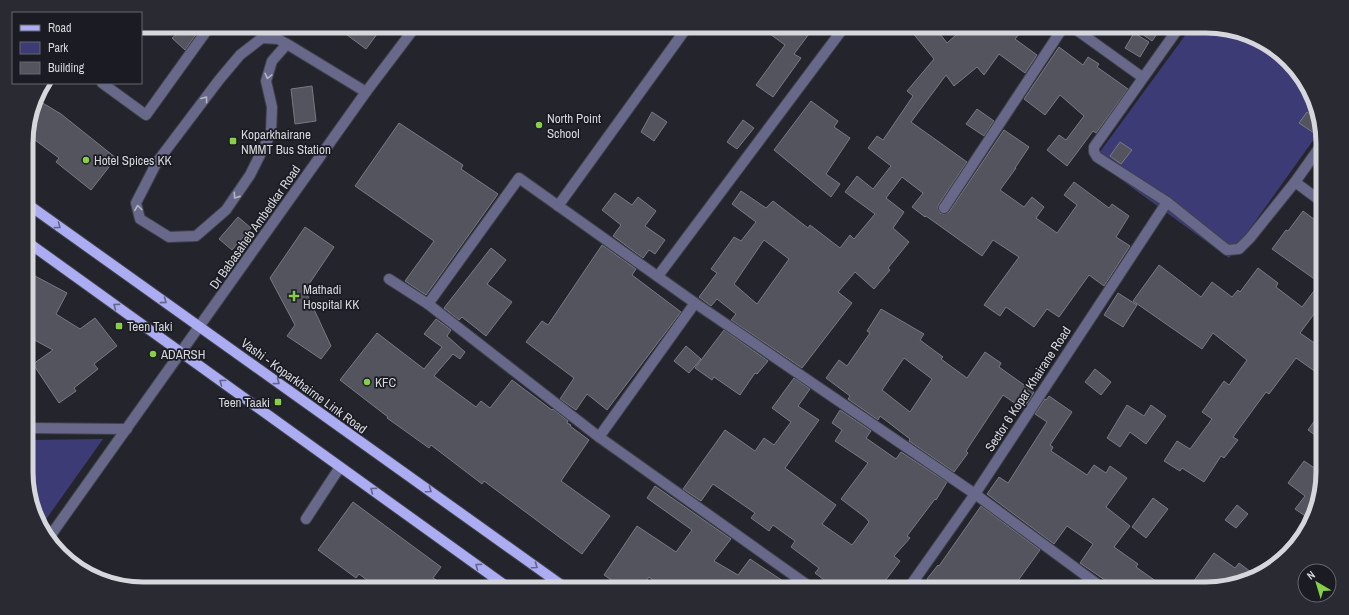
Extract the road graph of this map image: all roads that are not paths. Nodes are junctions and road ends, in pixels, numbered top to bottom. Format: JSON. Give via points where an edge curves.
{"nodes":[{"id":1,"x":205,"y":33,"type":"edge"},
{"id":2,"x":411,"y":33,"type":"edge"},
{"id":3,"x":683,"y":33,"type":"edge"},
{"id":4,"x":840,"y":33,"type":"edge"},
{"id":5,"x":1059,"y":33,"type":"edge"},
{"id":6,"x":1081,"y":33,"type":"edge"},
{"id":7,"x":1175,"y":33,"type":"edge"},
{"id":8,"x":287,"y":44,"type":"junction"},
{"id":9,"x":1142,"y":77,"type":"junction"},
{"id":10,"x":103,"y":84,"type":"edge"},
{"id":11,"x":366,"y":92,"type":"junction"},
{"id":12,"x":1316,"y":152,"type":"edge"},
{"id":13,"x":1295,"y":182,"type":"junction"},
{"id":14,"x":1316,"y":198,"type":"edge"},
{"id":15,"x":1167,"y":202,"type":"junction"},
{"id":16,"x":558,"y":206,"type":"junction"},
{"id":17,"x":33,"y":208,"type":"edge"},
{"id":18,"x":944,"y":208,"type":"dead end"},
{"id":19,"x":33,"y":246,"type":"edge"},
{"id":20,"x":658,"y":276,"type":"junction"},
{"id":21,"x":389,"y":279,"type":"dead end"},
{"id":22,"x":695,"y":303,"type":"junction"},
{"id":23,"x":428,"y":304,"type":"junction"},
{"id":24,"x":200,"y":327,"type":"junction"},
{"id":25,"x":182,"y":353,"type":"junction"},
{"id":26,"x":33,"y":428,"type":"edge"},
{"id":27,"x":127,"y":429,"type":"junction"},
{"id":28,"x":599,"y":437,"type":"junction"},
{"id":29,"x":340,"y":466,"type":"junction"},
{"id":30,"x":975,"y":494,"type":"junction"},
{"id":31,"x":306,"y":519,"type":"dead end"},
{"id":32,"x":52,"y":533,"type":"edge"},
{"id":33,"x":500,"y":582,"type":"edge"},
{"id":34,"x":557,"y":582,"type":"edge"},
{"id":35,"x":803,"y":582,"type":"edge"},
{"id":36,"x":913,"y":582,"type":"edge"},
{"id":37,"x":1094,"y":582,"type":"edge"}],
"edges":[{"from":1,"to":10,"type":"street","via":[[146,115]]},
{"from":2,"to":11,"type":"street","name":"Dr Babasaheb Ambedkar Road"},
{"from":3,"to":16,"type":"street"},
{"from":4,"to":20,"type":"street"},
{"from":5,"to":18,"type":"street"},
{"from":6,"to":9,"type":"street"},
{"from":7,"to":9,"type":"street"},
{"from":8,"to":8,"type":"street","one_way":true,"via":[[272,61],[266,81],[272,107],[271,133],[250,175],[226,210],[196,236],[169,237],[140,219],[136,202],[157,162],[219,80],[240,55],[262,38],[278,39]]},
{"from":8,"to":11,"type":"street"},
{"from":9,"to":15,"type":"street","via":[[1094,147],[1094,152],[1097,157]]},
{"from":11,"to":24,"type":"street","name":"Dr Babasaheb Ambedkar Road"},
{"from":12,"to":13,"type":"street"},
{"from":13,"to":14,"type":"street"},
{"from":13,"to":15,"type":"street","via":[[1239,249],[1227,250]]},
{"from":15,"to":30,"type":"street","name":"Sector 6 Kopar Khairane Road"},
{"from":16,"to":20,"type":"street"},
{"from":16,"to":23,"type":"street","via":[[519,178]]},
{"from":17,"to":24,"type":"main road","name":"Vashi - Koparkhairne Link Road","one_way":true},
{"from":25,"to":19,"type":"main road","one_way":true},
{"from":20,"to":22,"type":"street"},
{"from":21,"to":23,"type":"street"},
{"from":22,"to":28,"type":"street"},
{"from":22,"to":30,"type":"street"},
{"from":23,"to":28,"type":"street"},
{"from":24,"to":25,"type":"street","name":"Dr Babasaheb Ambedkar Road"},
{"from":24,"to":34,"type":"main road","name":"Vashi - Koparkhairne Link Road","one_way":true},
{"from":25,"to":27,"type":"street","name":"Dr Babasaheb Ambedkar Road"},
{"from":29,"to":25,"type":"main road","one_way":true},
{"from":26,"to":27,"type":"street"},
{"from":27,"to":32,"type":"street","name":"Dr Babasaheb Ambedkar Road"},
{"from":28,"to":35,"type":"street"},
{"from":29,"to":31,"type":"street"},
{"from":33,"to":29,"type":"main road","one_way":true},
{"from":30,"to":36,"type":"street","name":"Sector 6 Kopar Khairane Road"},
{"from":30,"to":37,"type":"street"}]}
